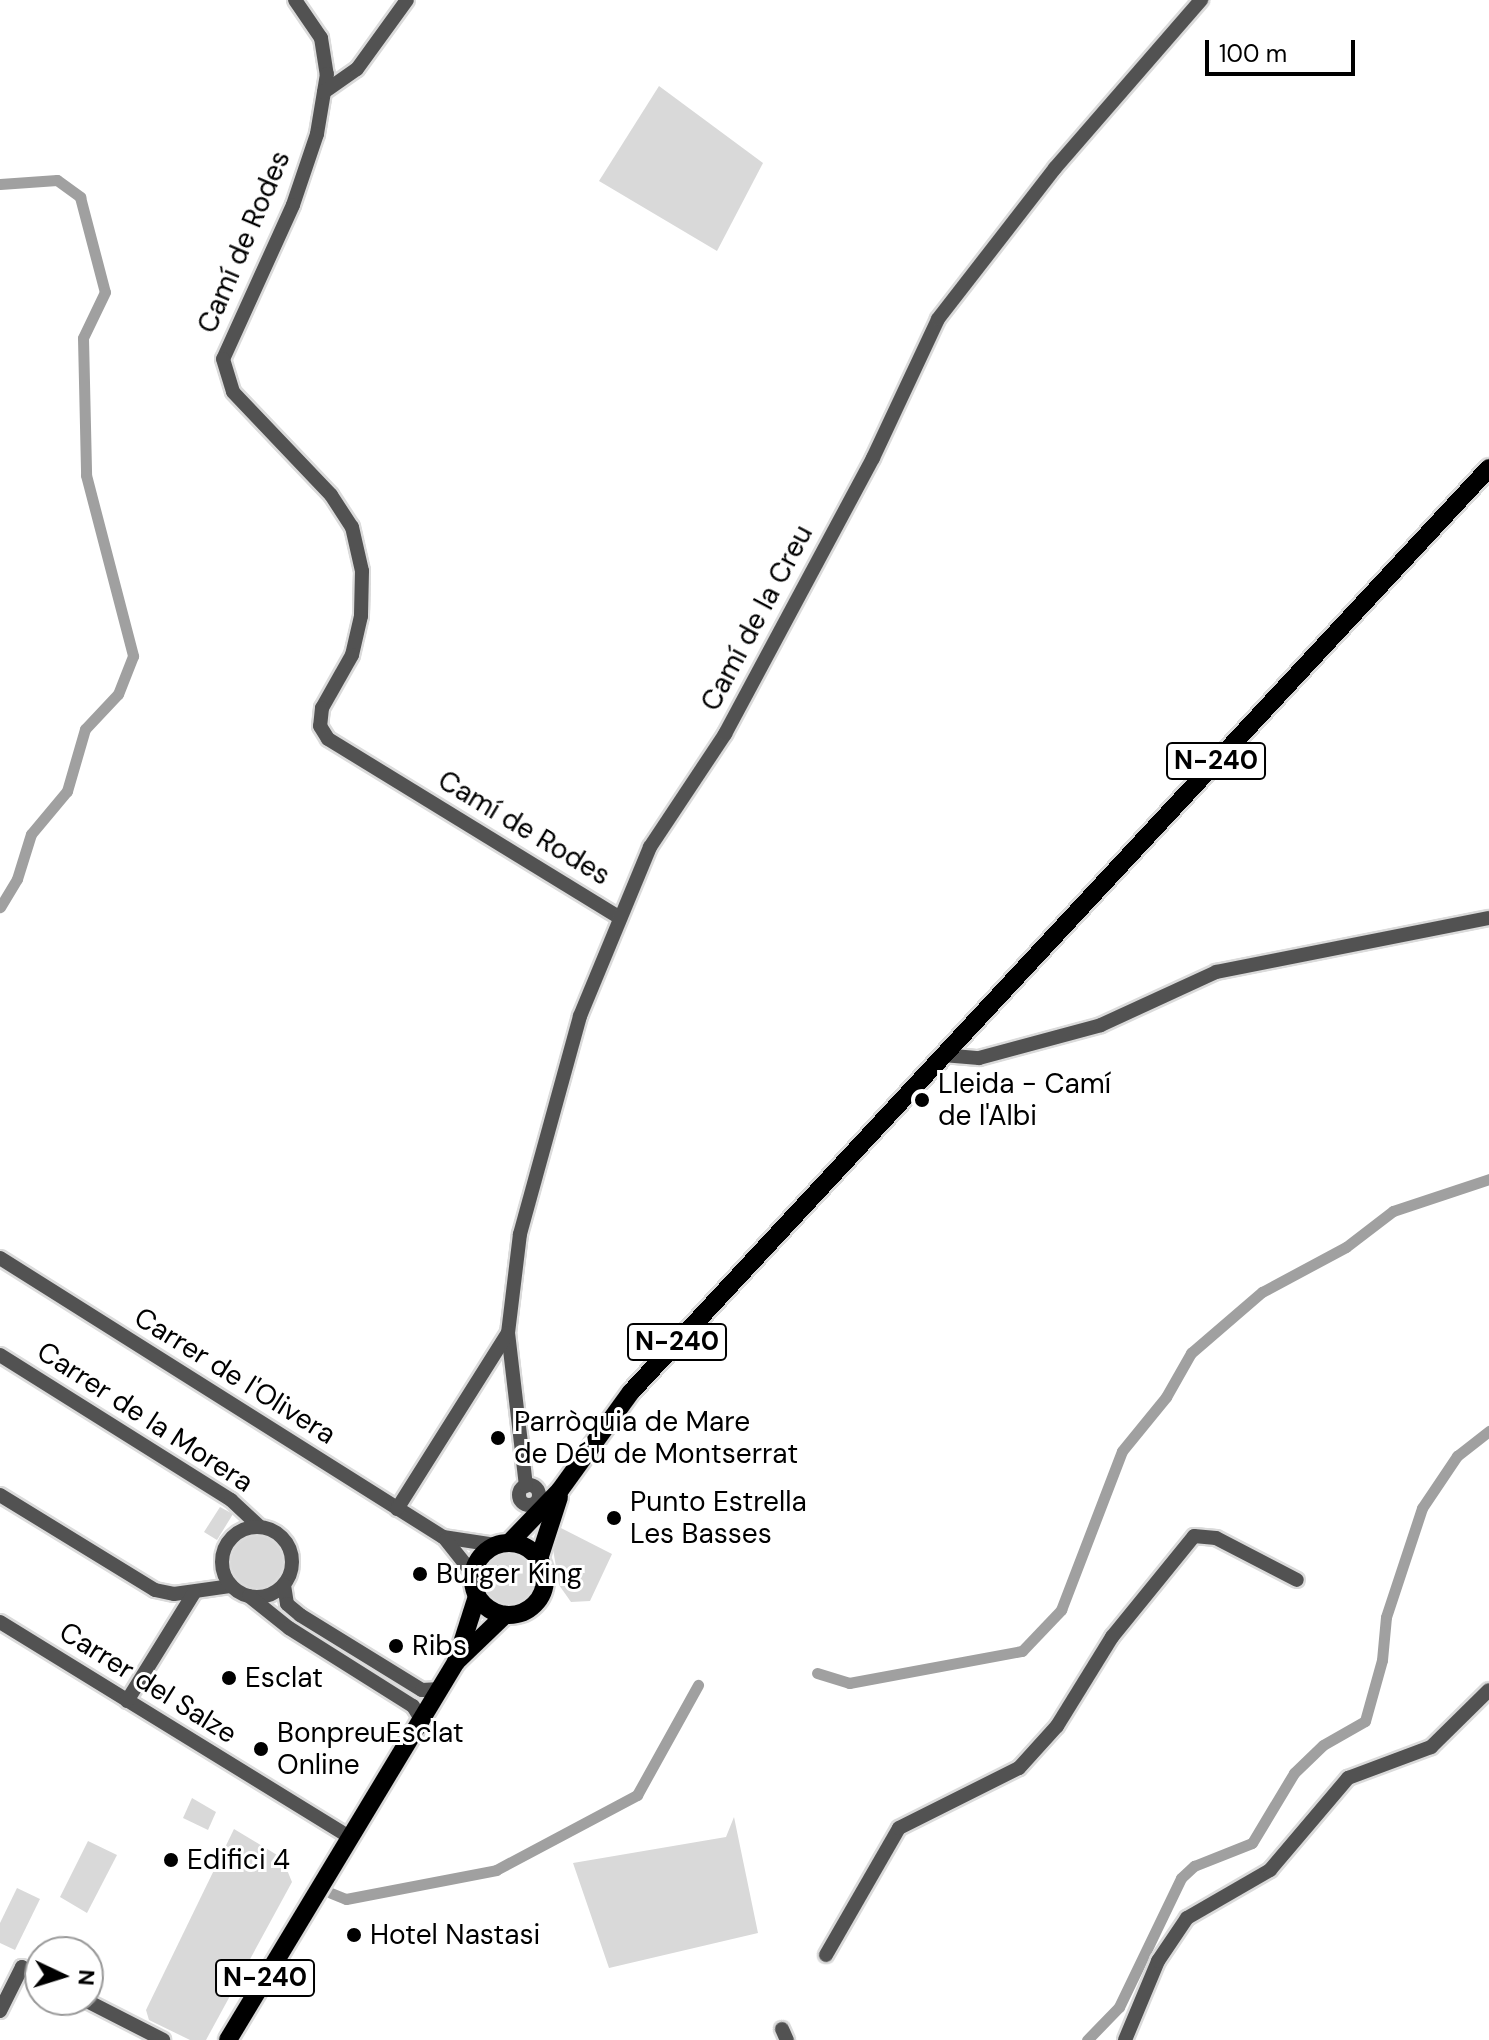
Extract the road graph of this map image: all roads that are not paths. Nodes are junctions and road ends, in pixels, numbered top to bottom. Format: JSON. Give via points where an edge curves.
{"nodes":[{"id":1,"x":295,"y":0,"type":"edge"},
{"id":2,"x":407,"y":0,"type":"edge"},
{"id":3,"x":1201,"y":0,"type":"edge"},
{"id":4,"x":324,"y":92,"type":"junction"},
{"id":5,"x":1489,"y":468,"type":"edge"},
{"id":6,"x":619,"y":917,"type":"junction"},
{"id":7,"x":1489,"y":918,"type":"edge"},
{"id":8,"x":943,"y":1055,"type":"junction"},
{"id":9,"x":0,"y":1258,"type":"edge"},
{"id":10,"x":508,"y":1333,"type":"junction"},
{"id":11,"x":0,"y":1355,"type":"edge"},
{"id":12,"x":492,"y":1358,"type":"junction"},
{"id":13,"x":511,"y":1362,"type":"junction"},
{"id":14,"x":526,"y":1486,"type":"dead end"},
{"id":15,"x":560,"y":1490,"type":"junction"},
{"id":16,"x":0,"y":1495,"type":"edge"},
{"id":17,"x":397,"y":1509,"type":"junction"},
{"id":18,"x":259,"y":1526,"type":"junction"},
{"id":19,"x":443,"y":1537,"type":"junction"},
{"id":20,"x":502,"y":1544,"type":"junction"},
{"id":21,"x":539,"y":1559,"type":"junction"},
{"id":22,"x":473,"y":1574,"type":"junction"},
{"id":23,"x":1297,"y":1580,"type":"dead end"},
{"id":24,"x":284,"y":1585,"type":"junction"},
{"id":25,"x":231,"y":1586,"type":"junction"},
{"id":26,"x":194,"y":1593,"type":"junction"},
{"id":27,"x":249,"y":1596,"type":"junction"},
{"id":28,"x":477,"y":1596,"type":"junction"},
{"id":29,"x":505,"y":1615,"type":"junction"},
{"id":30,"x":0,"y":1622,"type":"edge"},
{"id":31,"x":354,"y":1649,"type":"junction"},
{"id":32,"x":343,"y":1661,"type":"junction"},
{"id":33,"x":456,"y":1662,"type":"junction"},
{"id":34,"x":440,"y":1689,"type":"junction"},
{"id":35,"x":1489,"y":1690,"type":"edge"},
{"id":36,"x":127,"y":1701,"type":"junction"},
{"id":37,"x":421,"y":1719,"type":"junction"},
{"id":38,"x":350,"y":1837,"type":"junction"},
{"id":39,"x":826,"y":1955,"type":"dead end"},
{"id":40,"x":24,"y":1968,"type":"edge"},
{"id":41,"x":104,"y":2010,"type":"edge"},
{"id":42,"x":0,"y":2011,"type":"edge"},
{"id":43,"x":163,"y":2040,"type":"edge"},
{"id":44,"x":228,"y":2040,"type":"edge"},
{"id":45,"x":1125,"y":2040,"type":"edge"}],
"edges":[{"from":1,"to":4,"type":"street","name":"Camí de Rodes","via":[[321,38]]},
{"from":2,"to":4,"type":"street","via":[[357,69]]},
{"from":3,"to":6,"type":"street","name":"Camí de la Creu","via":[[1055,168],[938,319],[873,458],[725,734],[650,847]]},
{"from":4,"to":6,"type":"street","name":"Camí de Rodes","via":[[317,134],[293,205],[223,359],[233,392],[331,495],[352,527],[362,571],[361,616],[352,655],[322,708],[320,726],[328,739]]},
{"from":5,"to":8,"type":"main road","number":"N-240"},
{"from":6,"to":10,"type":"street","name":"Camí de la Creu","via":[[557,1092],[520,1234]]},
{"from":7,"to":8,"type":"street","via":[[1216,972],[1101,1025],[979,1058]]},
{"from":8,"to":15,"type":"main road","number":"N-240","via":[[624,1399]]},
{"from":9,"to":17,"type":"street","name":"Carrer de l'Olivera"},
{"from":10,"to":12,"type":"street","name":"Camí de la Creu"},
{"from":10,"to":13,"type":"street","name":"Camí de la Creu"},
{"from":11,"to":18,"type":"street","name":"Carrer de la Morera","via":[[231,1500]]},
{"from":12,"to":13,"type":"street"},
{"from":12,"to":17,"type":"street","name":"Camí de la Creu"},
{"from":13,"to":14,"type":"street","name":"Camí de la Creu"},
{"from":15,"to":20,"type":"main road","number":"N-240"},
{"from":15,"to":21,"type":"main road","number":"N-240"},
{"from":16,"to":26,"type":"street","via":[[155,1590]]},
{"from":17,"to":19,"type":"street","name":"Carrer de l'Olivera"},
{"from":18,"to":24,"type":"street","via":[[280,1534],[292,1553]]},
{"from":18,"to":25,"type":"street","via":[[236,1533],[223,1552],[224,1576]]},
{"from":19,"to":20,"type":"street","name":"Carrer de l'Olivera"},
{"from":19,"to":22,"type":"street","name":"Carrer de l'Olivera"},
{"from":20,"to":21,"type":"main road","via":[[526,1547]]},
{"from":20,"to":22,"type":"main road","number":"N-240","via":[[482,1554]]},
{"from":21,"to":29,"type":"main road","number":"N-240","via":[[545,1579],[540,1596],[523,1612]]},
{"from":22,"to":28,"type":"main road","number":"N-240"},
{"from":23,"to":39,"type":"street","via":[[1216,1538],[1194,1536],[1112,1637],[1057,1726],[1019,1768],[899,1828]]},
{"from":24,"to":27,"type":"street","via":[[268,1596]]},
{"from":24,"to":31,"type":"street","via":[[290,1607]]},
{"from":25,"to":26,"type":"street"},
{"from":25,"to":27,"type":"street"},
{"from":26,"to":36,"type":"street"},
{"from":27,"to":32,"type":"street"},
{"from":28,"to":29,"type":"main road"},
{"from":28,"to":33,"type":"main road","number":"N-240"},
{"from":29,"to":33,"type":"main road","number":"N-240"},
{"from":30,"to":36,"type":"street","name":"Carrer del Salze"},
{"from":31,"to":32,"type":"street"},
{"from":31,"to":34,"type":"street","via":[[422,1690]]},
{"from":32,"to":37,"type":"street","via":[[413,1706]]},
{"from":33,"to":34,"type":"main road","number":"N-240"},
{"from":34,"to":37,"type":"main road","number":"N-240"},
{"from":35,"to":45,"type":"street","via":[[1431,1747],[1348,1778],[1270,1870],[1193,1913],[1158,1961]]},
{"from":36,"to":38,"type":"street","name":"Carrer del Salze"},
{"from":37,"to":38,"type":"main road","number":"N-240"},
{"from":38,"to":44,"type":"main road","number":"N-240"},
{"from":40,"to":42,"type":"street"},
{"from":41,"to":43,"type":"street"}]}
